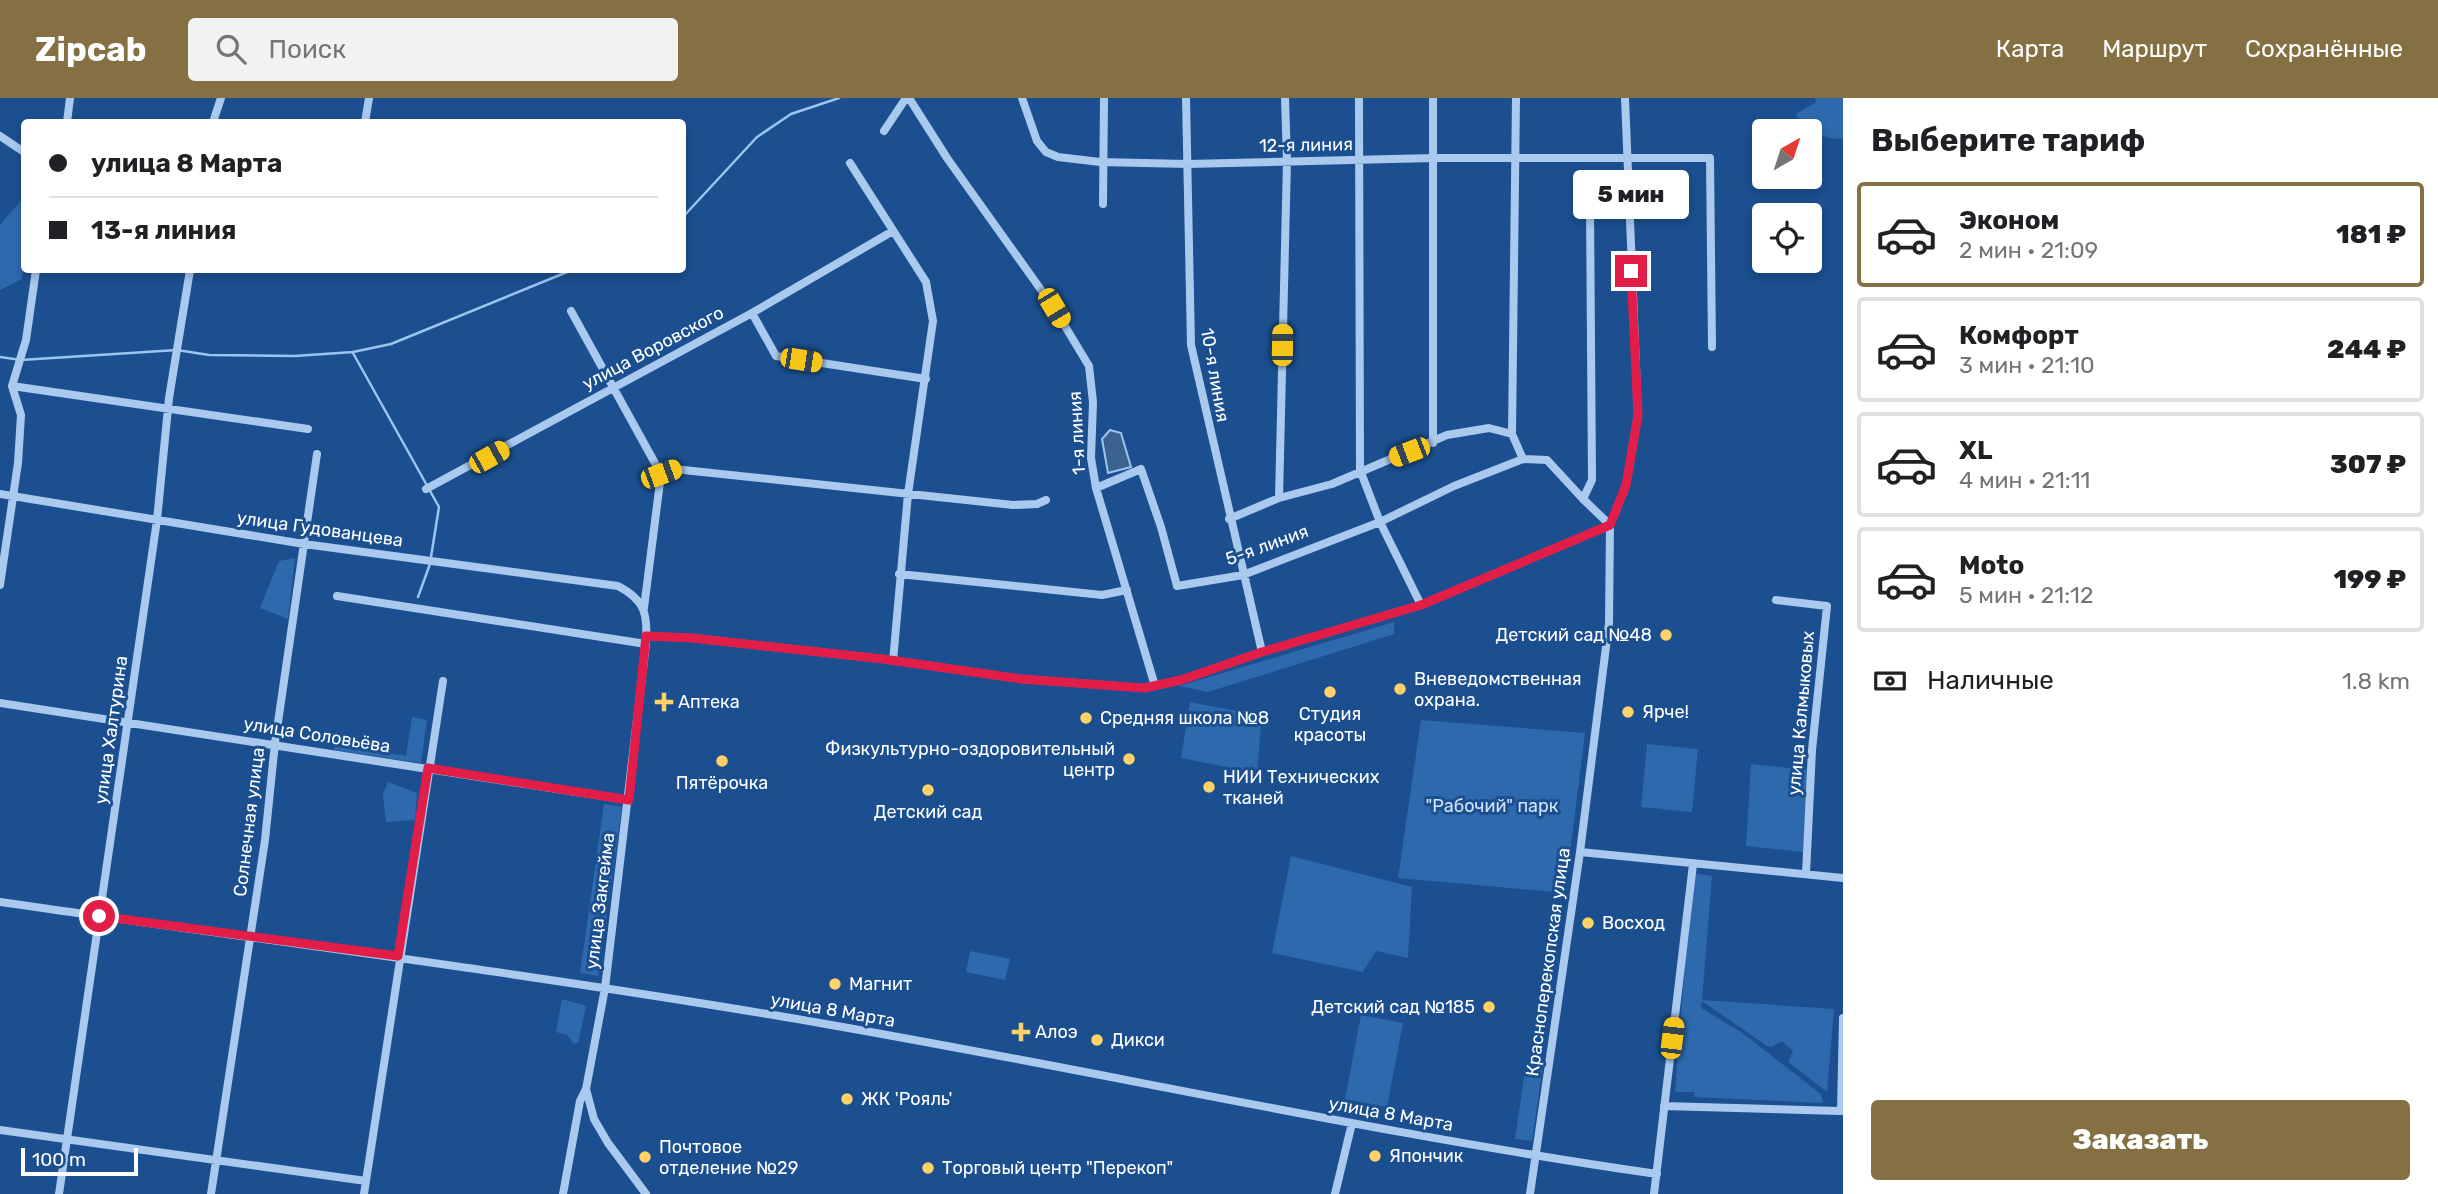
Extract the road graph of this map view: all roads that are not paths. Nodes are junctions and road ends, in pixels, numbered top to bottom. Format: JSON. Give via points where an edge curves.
{"nodes":[{"id":1,"x":70,"y":98,"type":"edge"},
{"id":2,"x":221,"y":98,"type":"edge"},
{"id":3,"x":369,"y":98,"type":"edge"},
{"id":4,"x":908,"y":98,"type":"edge"},
{"id":5,"x":1022,"y":98,"type":"edge"},
{"id":6,"x":1104,"y":98,"type":"edge"},
{"id":7,"x":1186,"y":98,"type":"edge"},
{"id":8,"x":1284,"y":98,"type":"edge"},
{"id":9,"x":1359,"y":98,"type":"edge"},
{"id":10,"x":1433,"y":98,"type":"edge"},
{"id":11,"x":1516,"y":98,"type":"edge"},
{"id":12,"x":1625,"y":98,"type":"edge"},
{"id":13,"x":66,"y":119,"type":"edge"},
{"id":14,"x":214,"y":119,"type":"edge"},
{"id":15,"x":366,"y":119,"type":"edge"},
{"id":16,"x":884,"y":131,"type":"dead end"},
{"id":17,"x":0,"y":136,"type":"edge"},
{"id":18,"x":21,"y":150,"type":"edge"},
{"id":19,"x":1627,"y":157,"type":"junction"},
{"id":20,"x":1433,"y":158,"type":"junction"},
{"id":21,"x":1517,"y":159,"type":"junction"},
{"id":22,"x":1359,"y":160,"type":"junction"},
{"id":23,"x":1287,"y":161,"type":"junction"},
{"id":24,"x":1104,"y":162,"type":"junction"},
{"id":25,"x":850,"y":163,"type":"dead end"},
{"id":26,"x":1188,"y":164,"type":"junction"},
{"id":27,"x":1103,"y":204,"type":"dead end"},
{"id":28,"x":1590,"y":205,"type":"dead end"},
{"id":29,"x":893,"y":231,"type":"junction"},
{"id":30,"x":36,"y":273,"type":"edge"},
{"id":31,"x":190,"y":273,"type":"edge"},
{"id":32,"x":571,"y":311,"type":"dead end"},
{"id":33,"x":752,"y":313,"type":"junction"},
{"id":34,"x":1712,"y":347,"type":"dead end"},
{"id":35,"x":926,"y":379,"type":"junction"},
{"id":36,"x":12,"y":386,"type":"junction"},
{"id":37,"x":614,"y":387,"type":"junction"},
{"id":38,"x":168,"y":408,"type":"junction"},
{"id":39,"x":308,"y":429,"type":"dead end"},
{"id":40,"x":1512,"y":433,"type":"junction"},
{"id":41,"x":1433,"y":443,"type":"junction"},
{"id":42,"x":317,"y":454,"type":"dead end"},
{"id":43,"x":1523,"y":459,"type":"junction"},
{"id":44,"x":1360,"y":470,"type":"junction"},
{"id":45,"x":661,"y":474,"type":"junction"},
{"id":46,"x":1096,"y":488,"type":"junction"},
{"id":47,"x":426,"y":489,"type":"dead end"},
{"id":48,"x":0,"y":494,"type":"edge"},
{"id":49,"x":908,"y":494,"type":"junction"},
{"id":50,"x":13,"y":496,"type":"junction"},
{"id":51,"x":1279,"y":498,"type":"junction"},
{"id":52,"x":1583,"y":499,"type":"junction"},
{"id":53,"x":1046,"y":500,"type":"dead end"},
{"id":54,"x":1229,"y":519,"type":"junction"},
{"id":55,"x":157,"y":520,"type":"junction"},
{"id":56,"x":1380,"y":522,"type":"junction"},
{"id":57,"x":1610,"y":525,"type":"junction"},
{"id":58,"x":304,"y":544,"type":"junction"},
{"id":59,"x":899,"y":574,"type":"junction"},
{"id":60,"x":1242,"y":575,"type":"junction"},
{"id":61,"x":0,"y":585,"type":"edge"},
{"id":62,"x":1127,"y":590,"type":"junction"},
{"id":63,"x":337,"y":596,"type":"dead end"},
{"id":64,"x":1776,"y":600,"type":"dead end"},
{"id":65,"x":1421,"y":605,"type":"junction"},
{"id":66,"x":644,"y":608,"type":"junction"},
{"id":67,"x":646,"y":640,"type":"junction"},
{"id":68,"x":1262,"y":652,"type":"junction"},
{"id":69,"x":893,"y":661,"type":"junction"},
{"id":70,"x":443,"y":681,"type":"dead end"},
{"id":71,"x":1156,"y":686,"type":"junction"},
{"id":72,"x":0,"y":703,"type":"edge"},
{"id":73,"x":128,"y":722,"type":"junction"},
{"id":74,"x":275,"y":743,"type":"junction"},
{"id":75,"x":428,"y":768,"type":"junction"},
{"id":76,"x":629,"y":800,"type":"junction"},
{"id":77,"x":1580,"y":852,"type":"junction"},
{"id":78,"x":1693,"y":864,"type":"junction"},
{"id":79,"x":1806,"y":874,"type":"junction"},
{"id":80,"x":1843,"y":878,"type":"edge"},
{"id":81,"x":0,"y":902,"type":"edge"},
{"id":82,"x":99,"y":916,"type":"junction"},
{"id":83,"x":248,"y":937,"type":"junction"},
{"id":84,"x":398,"y":956,"type":"junction"},
{"id":85,"x":605,"y":988,"type":"junction"},
{"id":86,"x":1843,"y":1018,"type":"edge"},
{"id":87,"x":586,"y":1089,"type":"junction"},
{"id":88,"x":1664,"y":1106,"type":"junction"},
{"id":89,"x":1841,"y":1112,"type":"edge"},
{"id":90,"x":1352,"y":1123,"type":"junction"},
{"id":91,"x":0,"y":1130,"type":"edge"},
{"id":92,"x":68,"y":1140,"type":"junction"},
{"id":93,"x":1535,"y":1157,"type":"junction"},
{"id":94,"x":216,"y":1161,"type":"junction"},
{"id":95,"x":1657,"y":1174,"type":"junction"},
{"id":96,"x":366,"y":1181,"type":"junction"},
{"id":97,"x":60,"y":1194,"type":"edge"},
{"id":98,"x":211,"y":1194,"type":"edge"},
{"id":99,"x":364,"y":1194,"type":"edge"},
{"id":100,"x":563,"y":1194,"type":"edge"},
{"id":101,"x":646,"y":1194,"type":"edge"},
{"id":102,"x":1335,"y":1194,"type":"edge"},
{"id":103,"x":1530,"y":1194,"type":"edge"},
{"id":104,"x":1654,"y":1194,"type":"edge"}],
"edges":[{"from":1,"to":13,"type":"street"},
{"from":2,"to":14,"type":"street"},
{"from":3,"to":15,"type":"street"},
{"from":4,"to":16,"type":"street"},
{"from":4,"to":46,"type":"street","name":"1-я линия","via":[[1054,308],[1088,366]]},
{"from":5,"to":24,"type":"street","name":"12-я линия","via":[[1037,141],[1046,152],[1058,158]]},
{"from":6,"to":24,"type":"street"},
{"from":7,"to":26,"type":"street","name":"10-я линия"},
{"from":8,"to":23,"type":"street"},
{"from":9,"to":22,"type":"street"},
{"from":10,"to":20,"type":"street"},
{"from":11,"to":21,"type":"street"},
{"from":12,"to":19,"type":"street"},
{"from":17,"to":18,"type":"street"},
{"from":19,"to":21,"type":"street","name":"12-я линия"},
{"from":19,"to":34,"type":"street","name":"12-я линия","via":[[1710,158]]},
{"from":19,"to":57,"type":"street","via":[[1638,415],[1626,485]]},
{"from":20,"to":21,"type":"street","name":"12-я линия"},
{"from":20,"to":22,"type":"street","name":"12-я линия"},
{"from":20,"to":41,"type":"street"},
{"from":21,"to":40,"type":"street"},
{"from":22,"to":23,"type":"street","name":"12-я линия"},
{"from":22,"to":44,"type":"street"},
{"from":23,"to":26,"type":"street","name":"12-я линия"},
{"from":23,"to":51,"type":"street"},
{"from":24,"to":26,"type":"street","name":"12-я линия"},
{"from":24,"to":27,"type":"street"},
{"from":25,"to":29,"type":"street"},
{"from":26,"to":54,"type":"street","name":"10-я линия","via":[[1191,345]]},
{"from":28,"to":52,"type":"street","via":[[1592,480]]},
{"from":29,"to":33,"type":"street","name":"улица Воровского"},
{"from":29,"to":35,"type":"street","via":[[926,282],[933,321]]},
{"from":30,"to":36,"type":"street","via":[[26,340]]},
{"from":31,"to":38,"type":"street","name":"улица Халтурина"},
{"from":32,"to":37,"type":"street"},
{"from":33,"to":35,"type":"street","via":[[776,356]]},
{"from":33,"to":37,"type":"street","name":"улица Воровского"},
{"from":35,"to":49,"type":"street"},
{"from":36,"to":38,"type":"street"},
{"from":36,"to":50,"type":"street","via":[[21,415]]},
{"from":37,"to":45,"type":"street"},
{"from":37,"to":47,"type":"street","name":"улица Воровского"},
{"from":38,"to":39,"type":"street"},
{"from":38,"to":55,"type":"street","name":"улица Халтурина"},
{"from":40,"to":41,"type":"street","via":[[1477,429]]},
{"from":40,"to":43,"type":"street"},
{"from":41,"to":44,"type":"street"},
{"from":42,"to":58,"type":"street","name":"Солнечная улица"},
{"from":43,"to":52,"type":"street","via":[[1547,460]]},
{"from":43,"to":56,"type":"street","name":"5-я линия"},
{"from":44,"to":51,"type":"street","via":[[1332,484]]},
{"from":44,"to":56,"type":"street"},
{"from":45,"to":49,"type":"street","via":[[674,470]]},
{"from":45,"to":66,"type":"street","name":"улица Закгейма"},
{"from":46,"to":60,"type":"street","name":"5-я линия","via":[[1140,469],[1177,586]]},
{"from":46,"to":62,"type":"street","name":"1-я линия"},
{"from":48,"to":50,"type":"street","name":"улица Гудованцева"},
{"from":49,"to":53,"type":"street","via":[[1013,505]]},
{"from":49,"to":59,"type":"street"},
{"from":50,"to":55,"type":"street","name":"улица Гудованцева"},
{"from":50,"to":61,"type":"street"},
{"from":51,"to":54,"type":"street"},
{"from":52,"to":57,"type":"street"},
{"from":54,"to":60,"type":"street","name":"10-я линия"},
{"from":55,"to":58,"type":"street","name":"улица Гудованцева"},
{"from":55,"to":73,"type":"street","name":"улица Халтурина"},
{"from":56,"to":60,"type":"street","name":"5-я линия"},
{"from":56,"to":65,"type":"street"},
{"from":57,"to":65,"type":"street"},
{"from":57,"to":77,"type":"street","name":"Красноперекопская улица","via":[[1609,623]]},
{"from":58,"to":66,"type":"street","name":"улица Гудованцева","via":[[618,586],[634,594]]},
{"from":58,"to":74,"type":"street","name":"Солнечная улица"},
{"from":59,"to":62,"type":"street","via":[[1102,595]]},
{"from":59,"to":69,"type":"street"},
{"from":60,"to":68,"type":"street","name":"10-я линия"},
{"from":62,"to":71,"type":"street","name":"1-я линия"},
{"from":63,"to":67,"type":"street"},
{"from":64,"to":79,"type":"street","name":"улица Калмыковых","via":[[1827,606],[1812,750]]},
{"from":65,"to":68,"type":"street"},
{"from":66,"to":67,"type":"street","name":"улица Закгейма"},
{"from":67,"to":69,"type":"street","via":[[692,638]]},
{"from":67,"to":76,"type":"street","name":"улица Закгейма"},
{"from":68,"to":71,"type":"street"},
{"from":69,"to":71,"type":"street","via":[[1021,679]]},
{"from":70,"to":75,"type":"street"},
{"from":72,"to":73,"type":"street","name":"улица Соловьёва"},
{"from":73,"to":74,"type":"street","name":"улица Соловьёва"},
{"from":73,"to":82,"type":"street","name":"улица Халтурина"},
{"from":74,"to":75,"type":"street","name":"улица Соловьёва"},
{"from":74,"to":83,"type":"street","name":"Солнечная улица"},
{"from":75,"to":76,"type":"street","name":"улица Соловьёва"},
{"from":75,"to":84,"type":"street"},
{"from":76,"to":85,"type":"street","name":"улица Закгейма"},
{"from":77,"to":78,"type":"street"},
{"from":77,"to":93,"type":"street","name":"Красноперекопская улица"},
{"from":78,"to":79,"type":"street"},
{"from":78,"to":88,"type":"street"},
{"from":79,"to":80,"type":"street"},
{"from":81,"to":82,"type":"street","name":"улица 8 Марта"},
{"from":82,"to":83,"type":"street","name":"улица 8 Марта"},
{"from":82,"to":92,"type":"street","name":"улица Халтурина"},
{"from":83,"to":84,"type":"street","name":"улица 8 Марта"},
{"from":83,"to":94,"type":"street","name":"Солнечная улица"},
{"from":84,"to":85,"type":"street","name":"улица 8 Марта"},
{"from":84,"to":96,"type":"street"},
{"from":85,"to":87,"type":"street","name":"улица Закгейма"},
{"from":85,"to":90,"type":"street","name":"улица 8 Марта","via":[[842,1027]]},
{"from":86,"to":89,"type":"street"},
{"from":87,"to":100,"type":"street","name":"улица Закгейма"},
{"from":87,"to":101,"type":"street","name":"улица Закгейма","via":[[598,1127]]},
{"from":88,"to":89,"type":"street"},
{"from":88,"to":95,"type":"street"},
{"from":90,"to":93,"type":"street","name":"улица 8 Марта"},
{"from":90,"to":102,"type":"street"},
{"from":91,"to":92,"type":"street"},
{"from":92,"to":94,"type":"street"},
{"from":92,"to":97,"type":"street","name":"улица Халтурина"},
{"from":93,"to":95,"type":"street","name":"улица 8 Марта"},
{"from":93,"to":103,"type":"street","name":"Красноперекопская улица"},
{"from":94,"to":96,"type":"street"},
{"from":94,"to":98,"type":"street","name":"Солнечная улица"},
{"from":95,"to":104,"type":"street"},
{"from":96,"to":99,"type":"street"}]}
